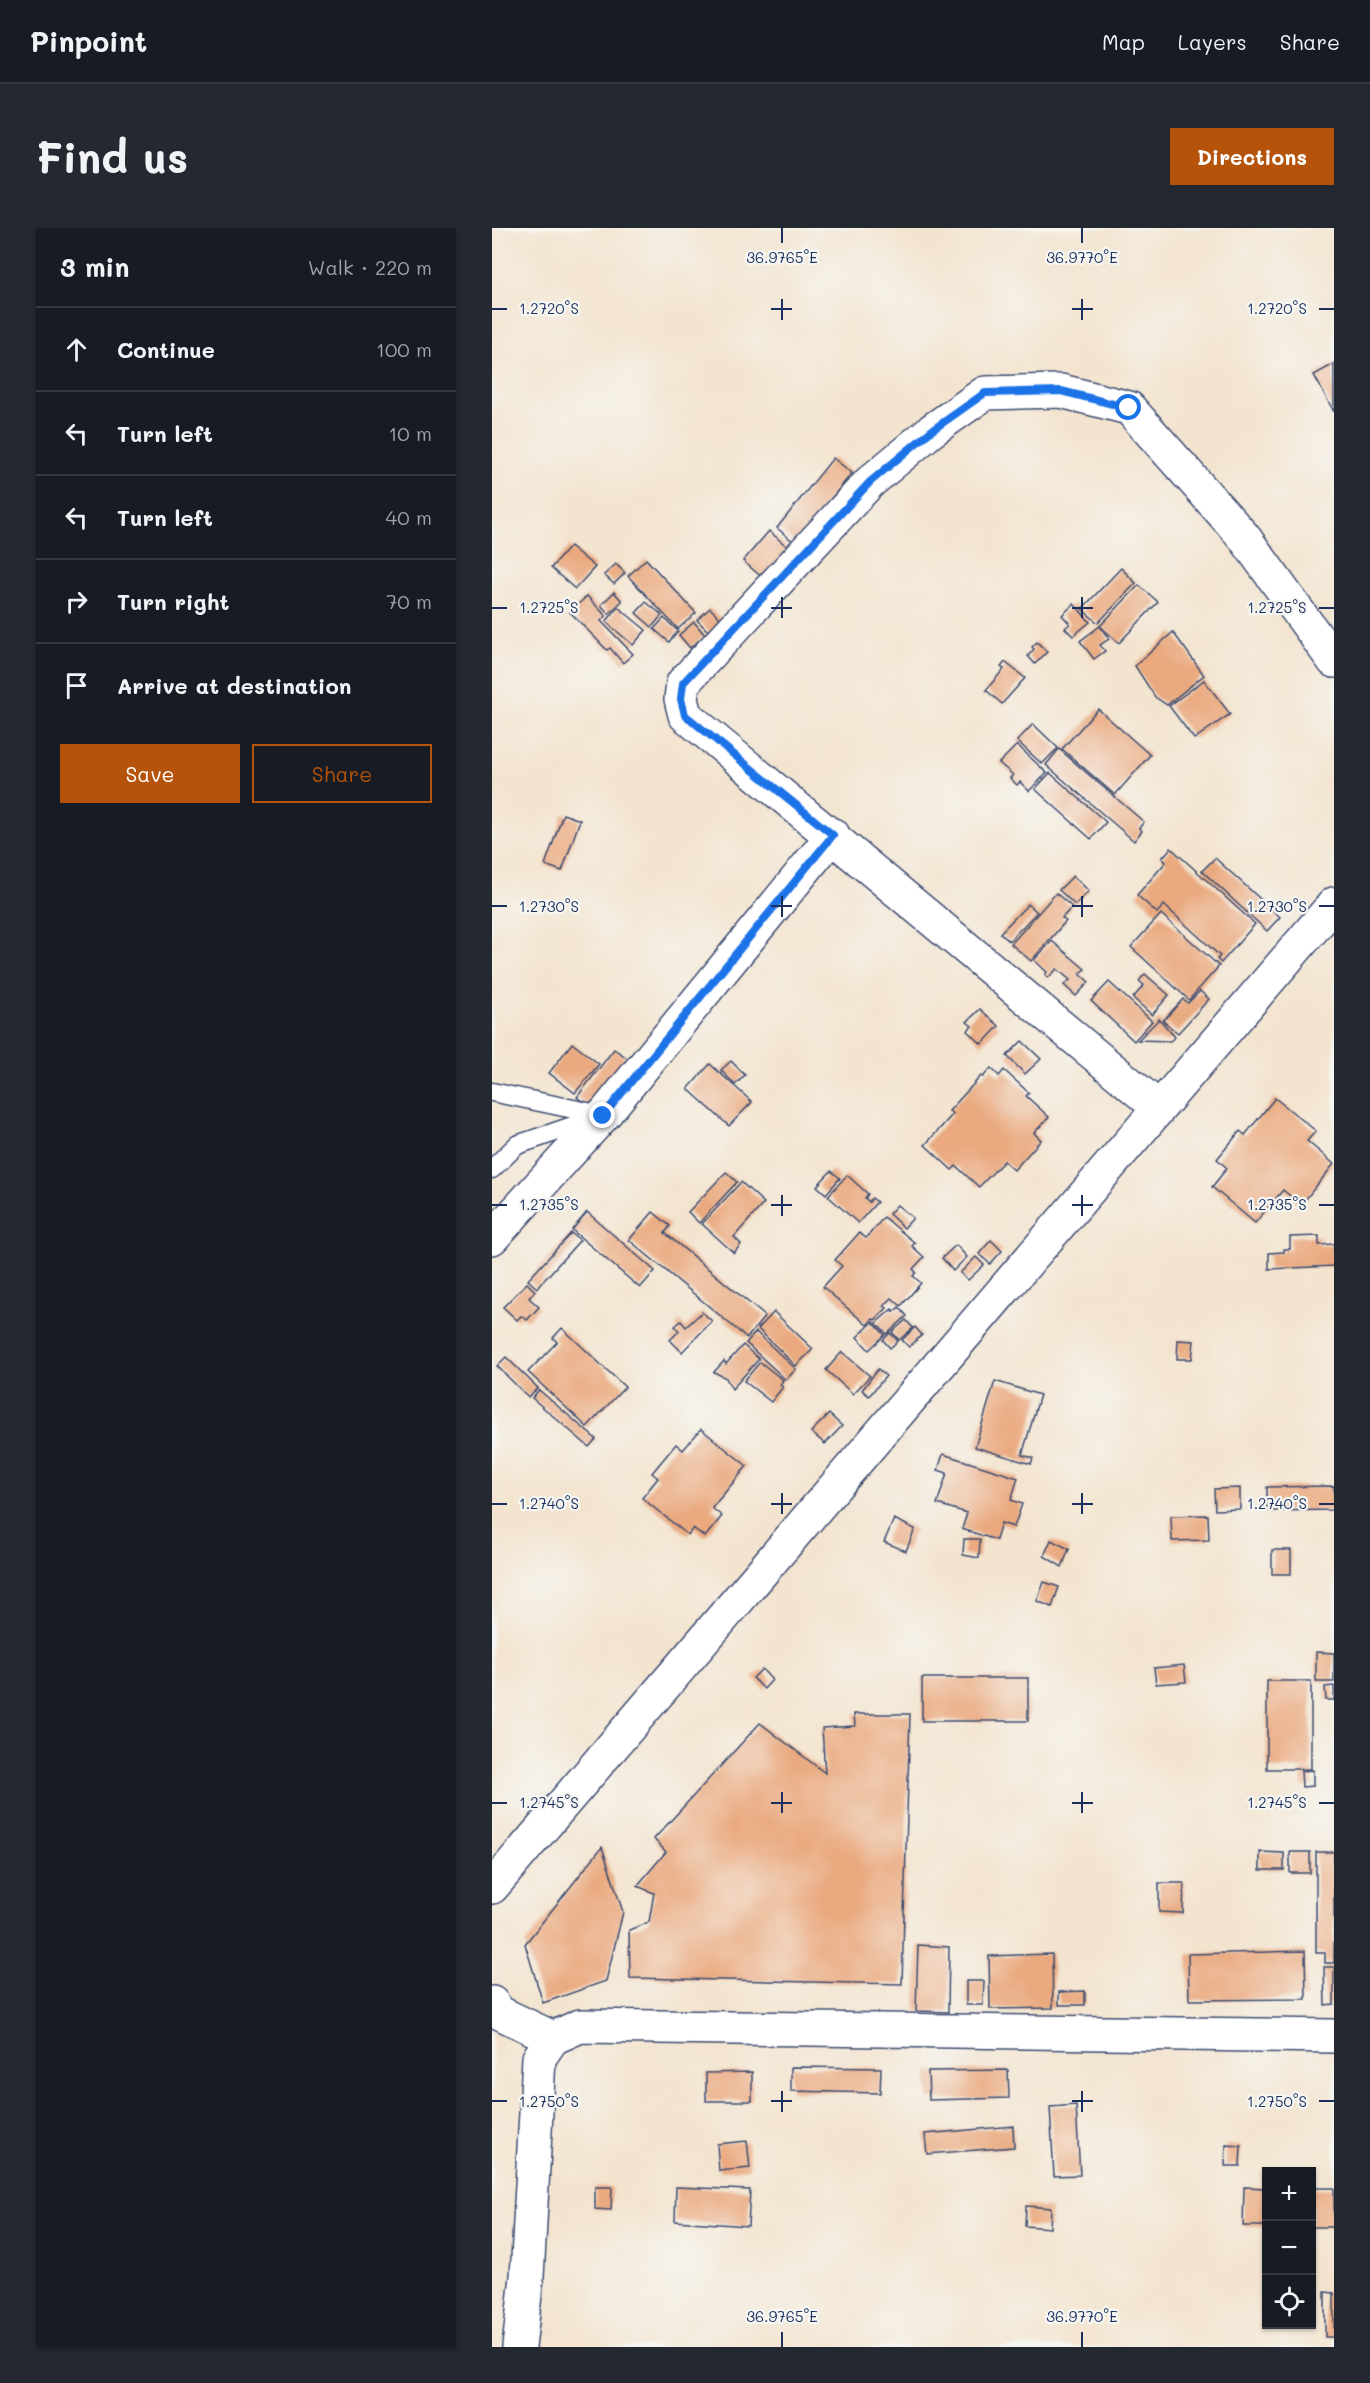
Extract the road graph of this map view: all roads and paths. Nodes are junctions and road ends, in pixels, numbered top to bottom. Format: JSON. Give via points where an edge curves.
{"nodes":[{"id":1,"x":1334,"y":661,"type":"edge"},
{"id":2,"x":833,"y":835,"type":"junction"},
{"id":3,"x":1334,"y":904,"type":"edge"},
{"id":4,"x":492,"y":1092,"type":"edge"},
{"id":5,"x":1159,"y":1108,"type":"junction"},
{"id":6,"x":603,"y":1116,"type":"junction"},
{"id":7,"x":492,"y":1169,"type":"edge"},
{"id":8,"x":492,"y":1238,"type":"edge"},
{"id":9,"x":492,"y":1887,"type":"edge"},
{"id":10,"x":492,"y":2003,"type":"edge"},
{"id":11,"x":1334,"y":2036,"type":"edge"},
{"id":12,"x":553,"y":2038,"type":"junction"},
{"id":13,"x":519,"y":2347,"type":"edge"}],
"edges":[{"from":1,"to":2,"type":"street","via":[[1244,537],[1129,408],[1061,391],[985,393],[870,482],[683,683],[685,715]]},
{"from":2,"to":5,"type":"street"},
{"from":2,"to":6,"type":"street"},
{"from":3,"to":5,"type":"street"},
{"from":4,"to":6,"type":"lane"},
{"from":5,"to":9,"type":"street"},
{"from":6,"to":7,"type":"lane","via":[[517,1145]]},
{"from":6,"to":8,"type":"street"},
{"from":10,"to":12,"type":"street","via":[[500,2013]]},
{"from":11,"to":12,"type":"street","via":[[580,2026]]},
{"from":12,"to":13,"type":"street","via":[[539,2058],[527,2277]]}]}
